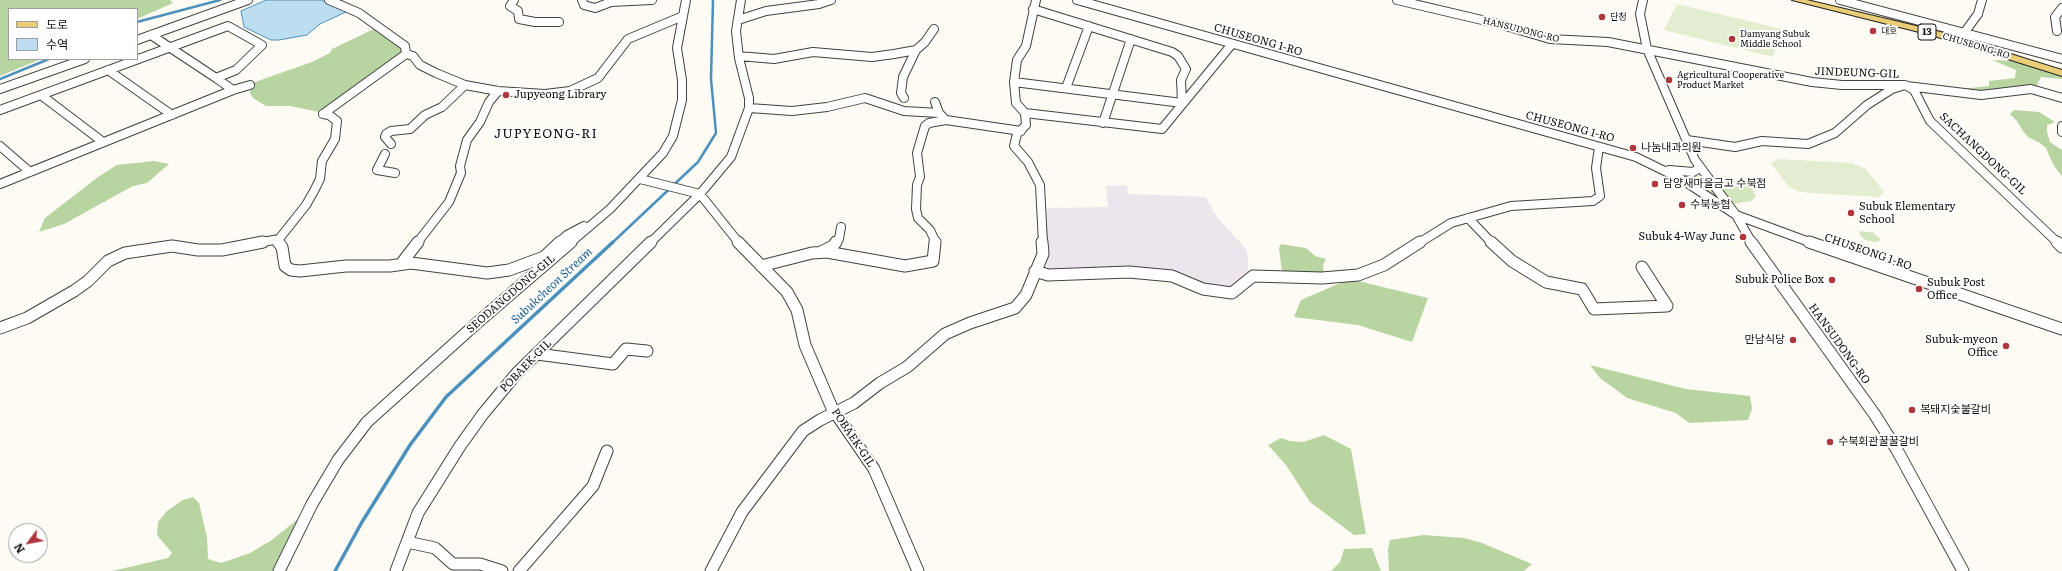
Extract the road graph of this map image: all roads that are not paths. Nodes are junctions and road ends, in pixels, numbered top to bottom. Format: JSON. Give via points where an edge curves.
{"nodes":[{"id":1,"x":248,"y":0,"type":"edge"},
{"id":2,"x":330,"y":0,"type":"edge"},
{"id":3,"x":514,"y":0,"type":"edge"},
{"id":4,"x":582,"y":0,"type":"edge"},
{"id":5,"x":652,"y":0,"type":"edge"},
{"id":6,"x":686,"y":0,"type":"edge"},
{"id":7,"x":741,"y":0,"type":"edge"},
{"id":8,"x":831,"y":0,"type":"edge"},
{"id":9,"x":1036,"y":0,"type":"edge"},
{"id":10,"x":1077,"y":0,"type":"edge"},
{"id":11,"x":1397,"y":0,"type":"edge"},
{"id":12,"x":1643,"y":0,"type":"edge"},
{"id":13,"x":1796,"y":0,"type":"edge"},
{"id":14,"x":1818,"y":0,"type":"edge"},
{"id":15,"x":1840,"y":0,"type":"edge"},
{"id":16,"x":1982,"y":0,"type":"edge"},
{"id":17,"x":2062,"y":8,"type":"edge"},
{"id":18,"x":1033,"y":9,"type":"junction"},
{"id":19,"x":683,"y":16,"type":"junction"},
{"id":20,"x":738,"y":20,"type":"junction"},
{"id":21,"x":559,"y":22,"type":"dead end"},
{"id":22,"x":1089,"y":26,"type":"junction"},
{"id":23,"x":934,"y":29,"type":"dead end"},
{"id":24,"x":2057,"y":31,"type":"dead end"},
{"id":25,"x":1964,"y":33,"type":"junction"},
{"id":26,"x":150,"y":35,"type":"junction"},
{"id":27,"x":1131,"y":39,"type":"junction"},
{"id":28,"x":138,"y":40,"type":"edge"},
{"id":29,"x":1232,"y":44,"type":"junction"},
{"id":30,"x":168,"y":48,"type":"junction"},
{"id":31,"x":1647,"y":49,"type":"junction"},
{"id":32,"x":916,"y":50,"type":"junction"},
{"id":33,"x":406,"y":54,"type":"junction"},
{"id":34,"x":739,"y":56,"type":"junction"},
{"id":35,"x":138,"y":59,"type":"edge"},
{"id":36,"x":82,"y":60,"type":"edge"},
{"id":37,"x":135,"y":60,"type":"edge"},
{"id":38,"x":2060,"y":68,"type":"edge"},
{"id":39,"x":108,"y":70,"type":"junction"},
{"id":40,"x":216,"y":78,"type":"junction"},
{"id":41,"x":1014,"y":82,"type":"junction"},
{"id":42,"x":250,"y":85,"type":"dead end"},
{"id":43,"x":465,"y":85,"type":"junction"},
{"id":44,"x":1905,"y":85,"type":"junction"},
{"id":45,"x":1066,"y":88,"type":"junction"},
{"id":46,"x":0,"y":89,"type":"edge"},
{"id":47,"x":233,"y":90,"type":"junction"},
{"id":48,"x":498,"y":91,"type":"junction"},
{"id":49,"x":1114,"y":94,"type":"junction"},
{"id":50,"x":41,"y":95,"type":"junction"},
{"id":51,"x":904,"y":98,"type":"dead end"},
{"id":52,"x":2062,"y":98,"type":"edge"},
{"id":53,"x":935,"y":102,"type":"dead end"},
{"id":54,"x":749,"y":108,"type":"junction"},
{"id":55,"x":0,"y":110,"type":"edge"},
{"id":56,"x":939,"y":113,"type":"junction"},
{"id":57,"x":1025,"y":113,"type":"junction"},
{"id":58,"x":172,"y":115,"type":"junction"},
{"id":59,"x":946,"y":120,"type":"junction"},
{"id":60,"x":1103,"y":122,"type":"junction"},
{"id":61,"x":2062,"y":126,"type":"edge"},
{"id":62,"x":1021,"y":130,"type":"junction"},
{"id":63,"x":2062,"y":132,"type":"edge"},
{"id":64,"x":1687,"y":140,"type":"junction"},
{"id":65,"x":103,"y":142,"type":"junction"},
{"id":66,"x":391,"y":144,"type":"dead end"},
{"id":67,"x":0,"y":146,"type":"edge"},
{"id":68,"x":1599,"y":146,"type":"junction"},
{"id":69,"x":385,"y":154,"type":"dead end"},
{"id":70,"x":1661,"y":168,"type":"junction"},
{"id":71,"x":1700,"y":168,"type":"junction"},
{"id":72,"x":30,"y":172,"type":"junction"},
{"id":73,"x":395,"y":173,"type":"dead end"},
{"id":74,"x":640,"y":179,"type":"junction"},
{"id":75,"x":0,"y":184,"type":"edge"},
{"id":76,"x":697,"y":193,"type":"junction"},
{"id":77,"x":1736,"y":215,"type":"junction"},
{"id":78,"x":1468,"y":218,"type":"junction"},
{"id":79,"x":592,"y":224,"type":"junction"},
{"id":80,"x":841,"y":227,"type":"dead end"},
{"id":81,"x":279,"y":239,"type":"junction"},
{"id":82,"x":2062,"y":247,"type":"edge"},
{"id":83,"x":821,"y":252,"type":"junction"},
{"id":84,"x":401,"y":264,"type":"junction"},
{"id":85,"x":761,"y":266,"type":"junction"},
{"id":86,"x":1642,"y":267,"type":"dead end"},
{"id":87,"x":1035,"y":271,"type":"junction"},
{"id":88,"x":0,"y":328,"type":"edge"},
{"id":89,"x":2062,"y":329,"type":"edge"},
{"id":90,"x":647,"y":351,"type":"dead end"},
{"id":91,"x":537,"y":354,"type":"junction"},
{"id":92,"x":835,"y":412,"type":"junction"},
{"id":93,"x":607,"y":450,"type":"dead end"},
{"id":94,"x":407,"y":542,"type":"junction"},
{"id":95,"x":279,"y":571,"type":"edge"},
{"id":96,"x":396,"y":571,"type":"edge"},
{"id":97,"x":502,"y":571,"type":"edge"},
{"id":98,"x":519,"y":571,"type":"edge"},
{"id":99,"x":711,"y":571,"type":"edge"},
{"id":100,"x":918,"y":571,"type":"edge"},
{"id":101,"x":1963,"y":571,"type":"edge"}],
"edges":[{"from":1,"to":26,"type":"street"},
{"from":2,"to":33,"type":"street","via":[[359,13],[405,46]]},
{"from":3,"to":21,"type":"street","via":[[510,6],[518,11],[519,19]]},
{"from":4,"to":5,"type":"street","via":[[584,5],[595,8],[611,2]]},
{"from":6,"to":19,"type":"street","name":"SEODANGDONG-GIL"},
{"from":7,"to":20,"type":"street"},
{"from":8,"to":20,"type":"street","via":[[766,11]]},
{"from":9,"to":18,"type":"street"},
{"from":10,"to":29,"type":"street","name":"CHUSEONG 1-RO"},
{"from":11,"to":31,"type":"street","name":"HANSUDONG-RO","via":[[1550,39],[1608,42]]},
{"from":12,"to":31,"type":"street","name":"HANSUDONG-RO","via":[[1640,14]]},
{"from":13,"to":38,"type":"main road","name":"CHUSEONG-RO","number":"13","via":[[1934,33]]},
{"from":14,"to":38,"type":"main road","name":"CHUSEONG-RO","number":"13","via":[[1894,18]]},
{"from":15,"to":25,"type":"street"},
{"from":16,"to":25,"type":"street","via":[[1978,14]]},
{"from":17,"to":24,"type":"street","via":[[2055,17]]},
{"from":18,"to":22,"type":"street"},
{"from":18,"to":41,"type":"street","via":[[1026,46],[1017,60]]},
{"from":19,"to":48,"type":"street","via":[[628,39],[598,78],[570,91],[545,94]]},
{"from":19,"to":74,"type":"street","name":"SEODANGDONG-GIL","via":[[677,48],[682,80],[678,119],[669,145]]},
{"from":20,"to":34,"type":"street","via":[[736,31]]},
{"from":22,"to":27,"type":"street"},
{"from":22,"to":45,"type":"street"},
{"from":23,"to":32,"type":"street"},
{"from":25,"to":38,"type":"street"},
{"from":26,"to":28,"type":"street"},
{"from":26,"to":30,"type":"street"},
{"from":27,"to":49,"type":"street"},
{"from":27,"to":49,"type":"street","via":[[1178,56],[1186,69],[1181,80],[1182,103]]},
{"from":29,"to":60,"type":"street","via":[[1162,129]]},
{"from":29,"to":68,"type":"street","name":"CHUSEONG 1-RO"},
{"from":30,"to":35,"type":"street"},
{"from":30,"to":40,"type":"street"},
{"from":30,"to":40,"type":"street","via":[[228,26],[262,45],[236,70]]},
{"from":31,"to":44,"type":"street","name":"JINDEUNG-GIL","via":[[1812,82],[1842,85]]},
{"from":31,"to":64,"type":"street","name":"HANSUDONG-RO"},
{"from":32,"to":34,"type":"street","via":[[872,57],[813,52],[774,59]]},
{"from":32,"to":51,"type":"street","via":[[903,77],[901,93]]},
{"from":33,"to":43,"type":"street","via":[[427,69]]},
{"from":33,"to":81,"type":"street","via":[[323,114],[329,114],[338,121],[335,139],[322,162],[320,179],[314,191]]},
{"from":34,"to":54,"type":"street"},
{"from":36,"to":46,"type":"street"},
{"from":37,"to":39,"type":"street"},
{"from":39,"to":50,"type":"street"},
{"from":39,"to":58,"type":"street"},
{"from":40,"to":47,"type":"street"},
{"from":41,"to":45,"type":"street"},
{"from":41,"to":57,"type":"street","via":[[1016,103]]},
{"from":42,"to":47,"type":"street"},
{"from":43,"to":48,"type":"street"},
{"from":43,"to":66,"type":"street","via":[[442,107],[425,115],[410,129],[386,134],[385,137]]},
{"from":44,"to":52,"type":"street","via":[[1981,95],[2032,89]]},
{"from":44,"to":64,"type":"street","name":"JINDEUNG-GIL","via":[[1867,105],[1835,133],[1808,144],[1762,141],[1735,147]]},
{"from":44,"to":82,"type":"street","name":"SACHANGDONG-GIL","via":[[1917,94],[1930,121]]},
{"from":45,"to":49,"type":"street"},
{"from":47,"to":58,"type":"street"},
{"from":48,"to":84,"type":"street","via":[[467,140],[460,166],[461,173],[449,202]]},
{"from":49,"to":60,"type":"street"},
{"from":50,"to":55,"type":"street"},
{"from":50,"to":65,"type":"street"},
{"from":53,"to":56,"type":"street"},
{"from":54,"to":56,"type":"street","via":[[792,111],[865,98],[904,111]]},
{"from":54,"to":76,"type":"street","via":[[731,157]]},
{"from":56,"to":59,"type":"street"},
{"from":57,"to":60,"type":"street"},
{"from":57,"to":62,"type":"street","via":[[1026,125]]},
{"from":58,"to":65,"type":"street"},
{"from":59,"to":62,"type":"street"},
{"from":59,"to":83,"type":"street","via":[[929,123],[926,126],[917,153],[920,177],[917,185],[916,213],[936,239],[933,261],[905,266],[834,252]]},
{"from":61,"to":63,"type":"street"},
{"from":62,"to":87,"type":"street","via":[[1014,146],[1028,162],[1040,185],[1043,254]]},
{"from":64,"to":71,"type":"street","name":"HANSUDONG-RO"},
{"from":65,"to":72,"type":"street"},
{"from":67,"to":72,"type":"street"},
{"from":68,"to":70,"type":"street","name":"CHUSEONG 1-RO","via":[[1636,157]]},
{"from":68,"to":78,"type":"street","via":[[1596,168],[1600,196],[1592,201],[1511,206]]},
{"from":69,"to":73,"type":"street","via":[[377,170]]},
{"from":70,"to":71,"type":"street","via":[[1687,172]]},
{"from":70,"to":77,"type":"street","name":"CHUSEONG 1-RO"},
{"from":71,"to":77,"type":"street","name":"HANSUDONG-RO"},
{"from":72,"to":75,"type":"street"},
{"from":74,"to":76,"type":"street"},
{"from":74,"to":79,"type":"street","name":"SEODANGDONG-GIL"},
{"from":76,"to":85,"type":"street","name":"POBAEK-GIL"},
{"from":76,"to":91,"type":"street","name":"POBAEK-GIL"},
{"from":77,"to":89,"type":"street","name":"CHUSEONG 1-RO","via":[[1820,248]]},
{"from":77,"to":101,"type":"street","name":"HANSUDONG-RO","via":[[1752,244],[1875,415]]},
{"from":78,"to":86,"type":"street","via":[[1512,261],[1546,282],[1582,289],[1594,308],[1667,306]]},
{"from":78,"to":87,"type":"street","via":[[1450,223],[1384,265],[1358,275],[1322,278],[1253,276],[1232,292],[1203,290],[1172,276],[1129,272],[1048,275]]},
{"from":79,"to":84,"type":"street","via":[[567,235],[544,257],[509,270],[488,273],[421,264]]},
{"from":79,"to":95,"type":"street","name":"SEODANGDONG-GIL","via":[[477,322],[367,422],[338,460],[308,510]]},
{"from":80,"to":83,"type":"street","via":[[839,239],[833,246]]},
{"from":81,"to":84,"type":"street","via":[[282,259],[285,266],[291,270]]},
{"from":81,"to":88,"type":"street","via":[[222,250],[157,246],[125,253],[108,261],[82,286],[48,307]]},
{"from":83,"to":85,"type":"street"},
{"from":85,"to":92,"type":"street","name":"POBAEK-GIL","via":[[792,299],[805,345]]},
{"from":87,"to":92,"type":"street","via":[[1026,295],[1015,308],[945,334],[907,367],[854,403]]},
{"from":90,"to":91,"type":"street","via":[[626,349],[613,364]]},
{"from":91,"to":94,"type":"street","name":"POBAEK-GIL","via":[[483,414],[460,446],[418,513]]},
{"from":92,"to":99,"type":"street","via":[[810,426],[797,438],[742,512]]},
{"from":92,"to":100,"type":"street","name":"POBAEK-GIL","via":[[874,469]]},
{"from":93,"to":98,"type":"street","via":[[593,486]]},
{"from":94,"to":96,"type":"street","name":"POBAEK-GIL"},
{"from":94,"to":97,"type":"street","via":[[435,548],[453,564],[480,564]]}]}
